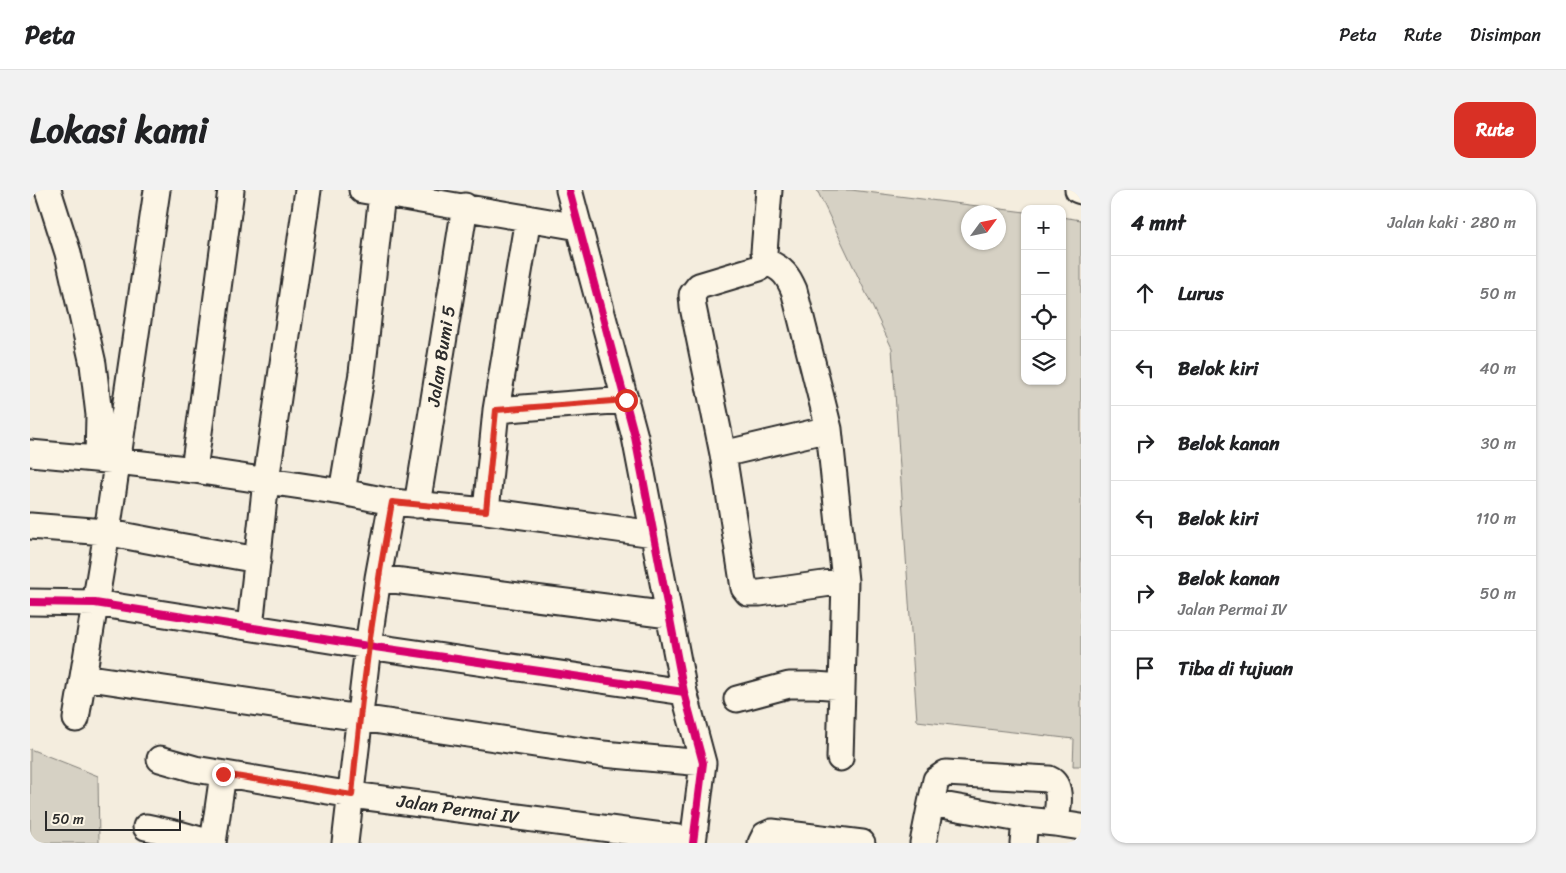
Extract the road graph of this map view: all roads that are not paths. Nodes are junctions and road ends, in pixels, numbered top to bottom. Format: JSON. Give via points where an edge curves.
{"nodes":[{"id":1,"x":48,"y":190,"type":"edge"},
{"id":2,"x":157,"y":190,"type":"edge"},
{"id":3,"x":232,"y":190,"type":"edge"},
{"id":4,"x":308,"y":190,"type":"edge"},
{"id":5,"x":568,"y":190,"type":"edge"},
{"id":6,"x":769,"y":190,"type":"edge"},
{"id":7,"x":372,"y":192,"type":"edge"},
{"id":8,"x":465,"y":206,"type":"junction"},
{"id":9,"x":528,"y":218,"type":"junction"},
{"id":10,"x":579,"y":227,"type":"junction"},
{"id":11,"x":764,"y":261,"type":"junction"},
{"id":12,"x":626,"y":400,"type":"junction"},
{"id":13,"x":496,"y":410,"type":"junction"},
{"id":14,"x":829,"y":429,"type":"junction"},
{"id":15,"x":30,"y":453,"type":"edge"},
{"id":16,"x":723,"y":454,"type":"junction"},
{"id":17,"x":107,"y":460,"type":"junction"},
{"id":18,"x":194,"y":470,"type":"junction"},
{"id":19,"x":266,"y":481,"type":"junction"},
{"id":20,"x":342,"y":492,"type":"junction"},
{"id":21,"x":392,"y":502,"type":"junction"},
{"id":22,"x":417,"y":505,"type":"junction"},
{"id":23,"x":486,"y":511,"type":"junction"},
{"id":24,"x":30,"y":526,"type":"edge"},
{"id":25,"x":107,"y":532,"type":"junction"},
{"id":26,"x":654,"y":534,"type":"junction"},
{"id":27,"x":258,"y":560,"type":"junction"},
{"id":28,"x":378,"y":578,"type":"junction"},
{"id":29,"x":845,"y":581,"type":"junction"},
{"id":30,"x":30,"y":602,"type":"edge"},
{"id":31,"x":95,"y":604,"type":"junction"},
{"id":32,"x":669,"y":615,"type":"junction"},
{"id":33,"x":250,"y":627,"type":"junction"},
{"id":34,"x":368,"y":646,"type":"junction"},
{"id":35,"x":83,"y":677,"type":"junction"},
{"id":36,"x":842,"y":687,"type":"junction"},
{"id":37,"x":684,"y":692,"type":"junction"},
{"id":38,"x":737,"y":698,"type":"dead end"},
{"id":39,"x":359,"y":718,"type":"junction"},
{"id":40,"x":76,"y":719,"type":"dead end"},
{"id":41,"x":160,"y":758,"type":"dead end"},
{"id":42,"x":840,"y":758,"type":"dead end"},
{"id":43,"x":703,"y":763,"type":"junction"},
{"id":44,"x":223,"y":774,"type":"junction"},
{"id":45,"x":352,"y":795,"type":"junction"},
{"id":46,"x":930,"y":803,"type":"junction"},
{"id":47,"x":1065,"y":813,"type":"edge"},
{"id":48,"x":146,"y":827,"type":"dead end"},
{"id":49,"x":1081,"y":827,"type":"edge"},
{"id":50,"x":1024,"y":831,"type":"edge"},
{"id":51,"x":693,"y":842,"type":"edge"},
{"id":52,"x":212,"y":843,"type":"edge"},
{"id":53,"x":345,"y":843,"type":"edge"},
{"id":54,"x":761,"y":843,"type":"edge"},
{"id":55,"x":862,"y":843,"type":"edge"},
{"id":56,"x":923,"y":843,"type":"edge"}],
"edges":[{"from":1,"to":17,"type":"street","via":[[68,254],[93,364]]},
{"from":2,"to":17,"type":"street"},
{"from":3,"to":18,"type":"street"},
{"from":4,"to":19,"type":"street"},
{"from":5,"to":10,"type":"street"},
{"from":6,"to":11,"type":"street"},
{"from":7,"to":8,"type":"street"},
{"from":7,"to":20,"type":"street","via":[[362,373]]},
{"from":8,"to":9,"type":"street"},
{"from":8,"to":22,"type":"street","name":"Jalan Bumi 5"},
{"from":9,"to":10,"type":"street"},
{"from":9,"to":13,"type":"street"},
{"from":10,"to":12,"type":"street"},
{"from":11,"to":14,"type":"street","via":[[788,276],[794,290]]},
{"from":11,"to":16,"type":"street","via":[[699,286],[692,295]]},
{"from":12,"to":13,"type":"street"},
{"from":12,"to":26,"type":"street"},
{"from":13,"to":23,"type":"street"},
{"from":14,"to":16,"type":"street"},
{"from":14,"to":29,"type":"street"},
{"from":15,"to":17,"type":"street"},
{"from":16,"to":29,"type":"street","via":[[744,588],[748,593]]},
{"from":17,"to":18,"type":"street"},
{"from":17,"to":25,"type":"street"},
{"from":18,"to":19,"type":"street"},
{"from":19,"to":20,"type":"street"},
{"from":19,"to":27,"type":"street"},
{"from":20,"to":21,"type":"street"},
{"from":21,"to":22,"type":"street"},
{"from":21,"to":28,"type":"street"},
{"from":22,"to":23,"type":"street"},
{"from":23,"to":26,"type":"street"},
{"from":24,"to":25,"type":"street"},
{"from":25,"to":27,"type":"street"},
{"from":25,"to":31,"type":"street"},
{"from":26,"to":32,"type":"street"},
{"from":27,"to":33,"type":"street"},
{"from":28,"to":32,"type":"street"},
{"from":28,"to":34,"type":"street"},
{"from":29,"to":36,"type":"street"},
{"from":30,"to":31,"type":"street"},
{"from":31,"to":33,"type":"street"},
{"from":31,"to":35,"type":"street"},
{"from":32,"to":37,"type":"street"},
{"from":33,"to":34,"type":"street"},
{"from":34,"to":37,"type":"street"},
{"from":34,"to":39,"type":"street"},
{"from":35,"to":39,"type":"street"},
{"from":35,"to":40,"type":"street"},
{"from":36,"to":38,"type":"street","via":[[789,685]]},
{"from":36,"to":42,"type":"street"},
{"from":37,"to":43,"type":"street"},
{"from":39,"to":43,"type":"street","via":[[603,754]]},
{"from":39,"to":45,"type":"street"},
{"from":41,"to":44,"type":"street","name":"Jalan Permai IV"},
{"from":43,"to":51,"type":"street"},
{"from":44,"to":45,"type":"street","name":"Jalan Permai IV"},
{"from":44,"to":52,"type":"street"},
{"from":45,"to":51,"type":"street","name":"Jalan Permai IV"},
{"from":45,"to":53,"type":"street"},
{"from":46,"to":47,"type":"street","via":[[936,780],[946,773],[1049,779],[1056,786]]},
{"from":46,"to":50,"type":"street"},
{"from":46,"to":56,"type":"street"},
{"from":47,"to":49,"type":"street"},
{"from":47,"to":50,"type":"street"},
{"from":48,"to":52,"type":"street"},
{"from":54,"to":55,"type":"street","via":[[765,835],[772,832]]}]}
